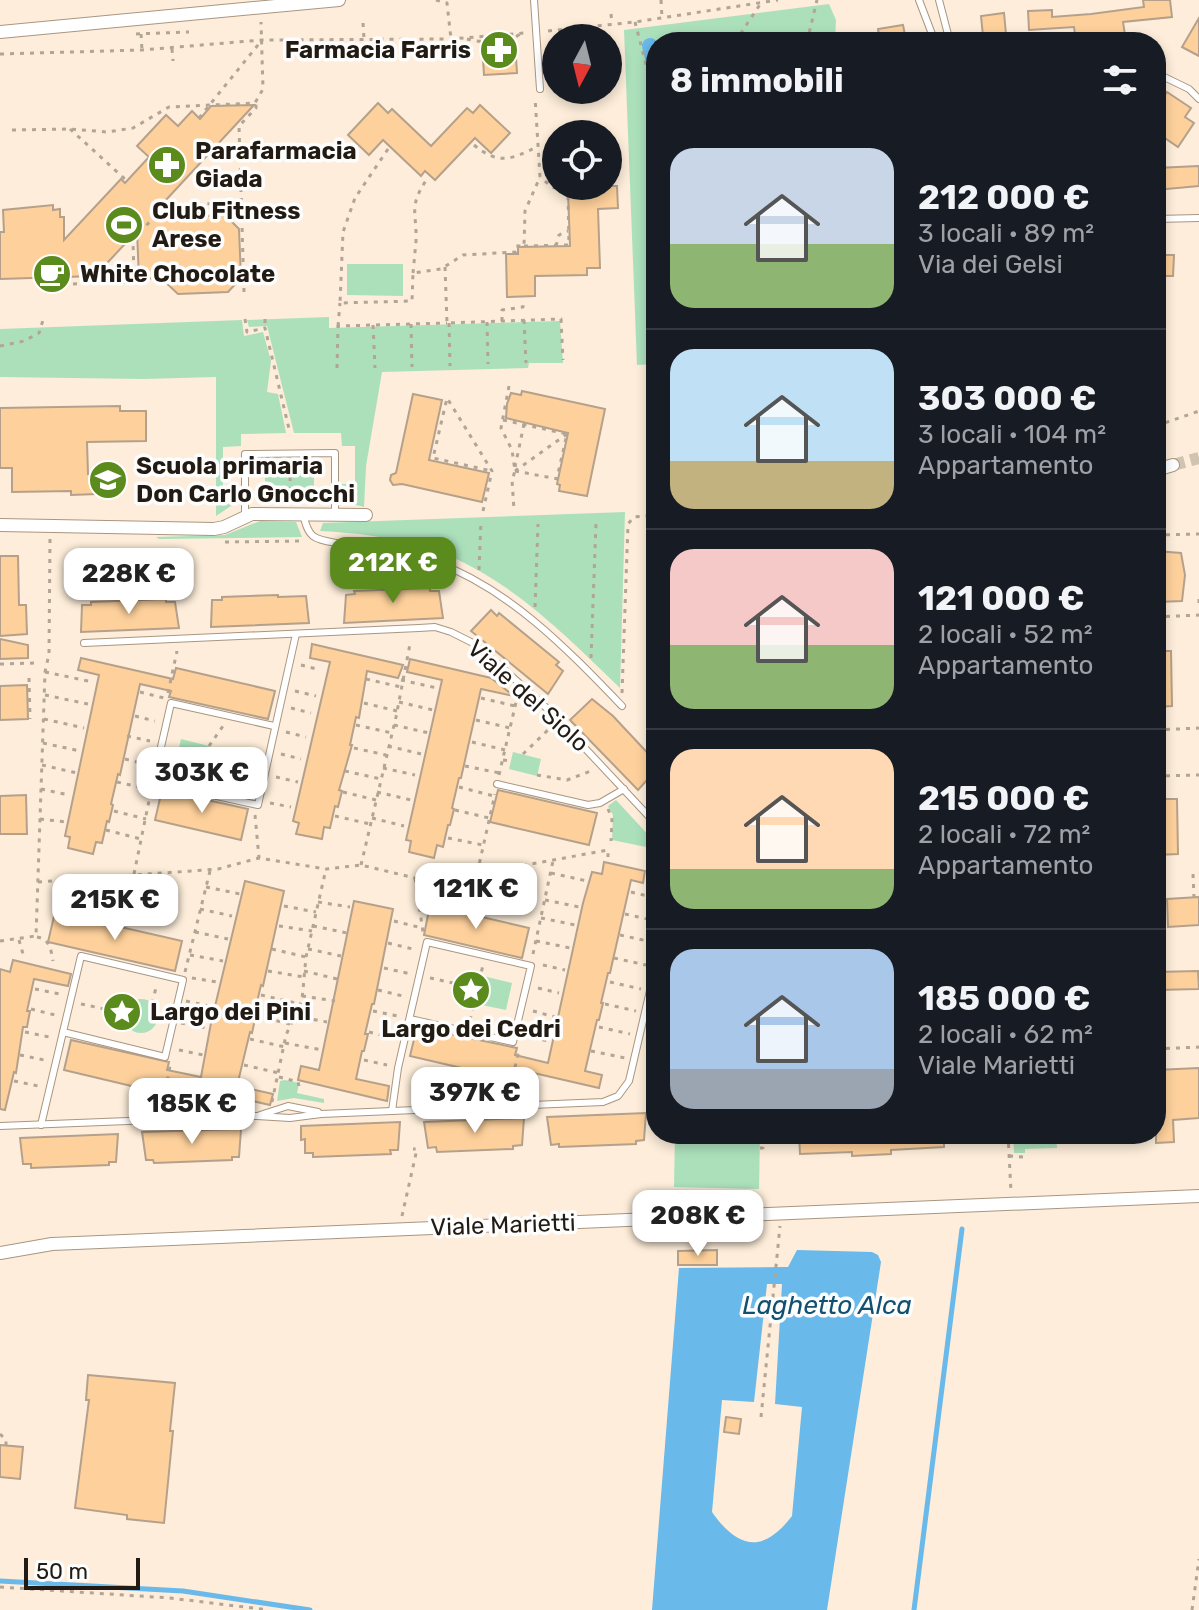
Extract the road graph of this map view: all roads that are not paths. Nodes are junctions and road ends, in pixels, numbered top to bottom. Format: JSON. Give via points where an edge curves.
{"nodes":[{"id":1,"x":339,"y":0,"type":"edge"},
{"id":2,"x":534,"y":0,"type":"edge"},
{"id":3,"x":919,"y":0,"type":"edge"},
{"id":4,"x":939,"y":0,"type":"edge"},
{"id":5,"x":0,"y":32,"type":"edge"},
{"id":6,"x":931,"y":32,"type":"edge"},
{"id":7,"x":947,"y":32,"type":"edge"},
{"id":8,"x":1166,"y":78,"type":"edge"},
{"id":9,"x":537,"y":89,"type":"road end"},
{"id":10,"x":1199,"y":99,"type":"edge"},
{"id":11,"x":1199,"y":218,"type":"edge"},
{"id":12,"x":1166,"y":219,"type":"edge"},
{"id":13,"x":1173,"y":465,"type":"tunnel mouth"},
{"id":14,"x":1166,"y":467,"type":"edge"},
{"id":15,"x":303,"y":514,"type":"junction"},
{"id":16,"x":335,"y":514,"type":"junction"},
{"id":17,"x":366,"y":515,"type":"dead end"},
{"id":18,"x":245,"y":516,"type":"junction"},
{"id":19,"x":0,"y":525,"type":"edge"},
{"id":20,"x":296,"y":634,"type":"junction"},
{"id":21,"x":84,"y":643,"type":"dead end"},
{"id":22,"x":622,"y":706,"type":"road end"},
{"id":23,"x":274,"y":728,"type":"junction"},
{"id":24,"x":497,"y":784,"type":"dead end"},
{"id":25,"x":624,"y":789,"type":"junction"},
{"id":26,"x":646,"y":813,"type":"edge"},
{"id":27,"x":646,"y":1008,"type":"edge"},
{"id":28,"x":410,"y":1019,"type":"junction"},
{"id":29,"x":62,"y":1036,"type":"junction"},
{"id":30,"x":392,"y":1111,"type":"junction"},
{"id":31,"x":321,"y":1114,"type":"junction"},
{"id":32,"x":257,"y":1116,"type":"junction"},
{"id":33,"x":41,"y":1125,"type":"junction"},
{"id":34,"x":0,"y":1126,"type":"edge"},
{"id":35,"x":1199,"y":1196,"type":"edge"},
{"id":36,"x":0,"y":1253,"type":"edge"}],
"edges":[{"from":1,"to":5,"type":"street"},
{"from":2,"to":9,"type":"lane"},
{"from":3,"to":6,"type":"lane"},
{"from":4,"to":7,"type":"lane"},
{"from":8,"to":10,"type":"lane"},
{"from":11,"to":12,"type":"lane"},
{"from":13,"to":14,"type":"street"},
{"from":15,"to":16,"type":"street"},
{"from":15,"to":18,"type":"street"},
{"from":15,"to":22,"type":"lane","via":[[310,534],[321,540],[390,548],[474,580],[529,617]]},
{"from":16,"to":17,"type":"street"},
{"from":16,"to":18,"type":"lane","via":[[335,453],[245,454]]},
{"from":18,"to":19,"type":"street","via":[[214,529]]},
{"from":20,"to":21,"type":"lane","name":"Viale del Siolo"},
{"from":20,"to":23,"type":"lane"},
{"from":20,"to":25,"type":"lane","name":"Viale del Siolo","via":[[435,627],[461,636],[527,689]]},
{"from":23,"to":23,"type":"lane","via":[[258,803],[152,786],[170,701]]},
{"from":24,"to":25,"type":"lane","via":[[588,805]]},
{"from":25,"to":26,"type":"lane","name":"Viale del Siolo"},
{"from":27,"to":30,"type":"lane","via":[[629,1081],[618,1096],[593,1104]]},
{"from":28,"to":28,"type":"lane","via":[[513,1042],[531,964],[427,942]]},
{"from":28,"to":30,"type":"lane"},
{"from":29,"to":29,"type":"lane","via":[[165,1057],[184,978],[81,956]]},
{"from":29,"to":33,"type":"lane"},
{"from":30,"to":31,"type":"lane"},
{"from":31,"to":32,"type":"lane"},
{"from":31,"to":32,"type":"lane","via":[[288,1106]]},
{"from":32,"to":33,"type":"lane"},
{"from":33,"to":34,"type":"lane"},
{"from":35,"to":36,"type":"street","name":"Viale Marietti","via":[[52,1244]]}]}
